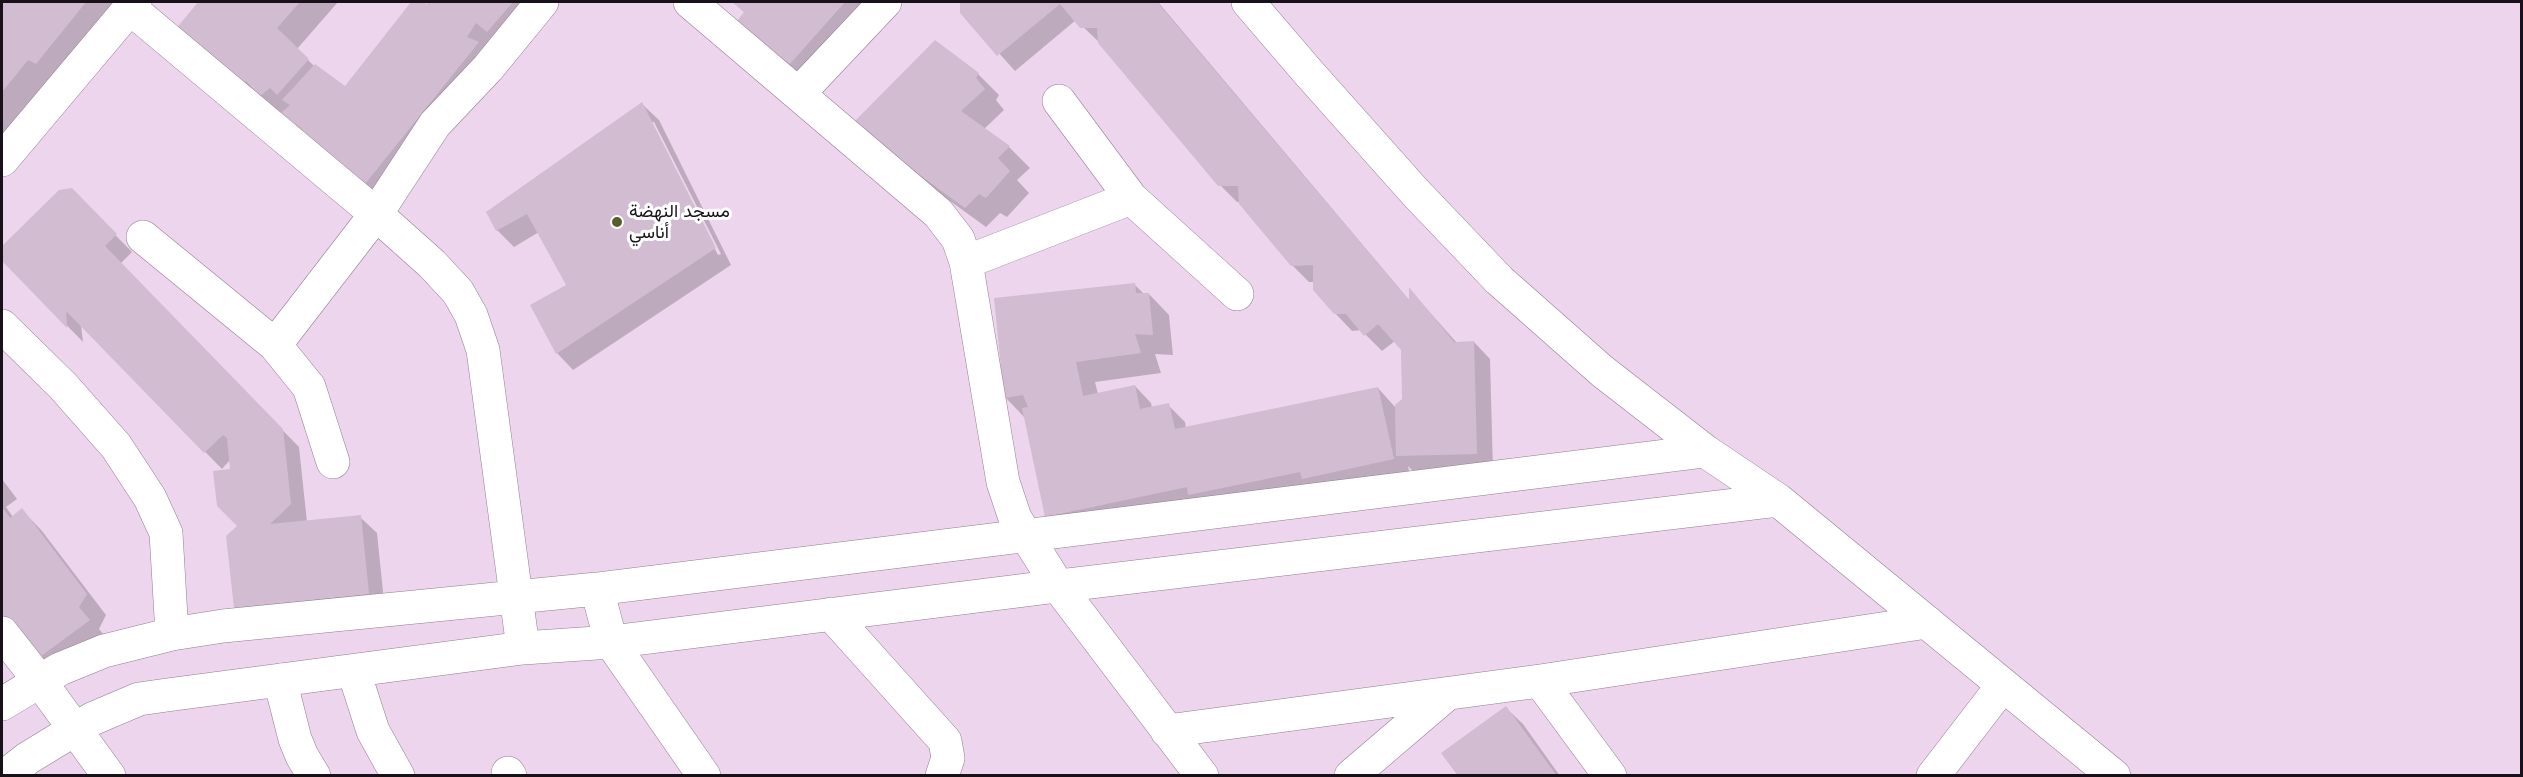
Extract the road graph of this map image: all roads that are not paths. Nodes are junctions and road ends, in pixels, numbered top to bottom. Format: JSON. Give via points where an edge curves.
{"nodes":[{"id":1,"x":542,"y":2,"type":"edge"},
{"id":2,"x":690,"y":2,"type":"edge"},
{"id":3,"x":885,"y":2,"type":"edge"},
{"id":4,"x":1248,"y":2,"type":"edge"},
{"id":5,"x":133,"y":5,"type":"edge"},
{"id":6,"x":799,"y":93,"type":"junction"},
{"id":7,"x":1059,"y":101,"type":"dead end"},
{"id":8,"x":2,"y":160,"type":"edge"},
{"id":9,"x":1131,"y":198,"type":"junction"},
{"id":10,"x":376,"y":214,"type":"junction"},
{"id":11,"x":143,"y":237,"type":"dead end"},
{"id":12,"x":966,"y":262,"type":"junction"},
{"id":13,"x":1237,"y":294,"type":"dead end"},
{"id":14,"x":2,"y":326,"type":"edge"},
{"id":15,"x":275,"y":345,"type":"junction"},
{"id":16,"x":1705,"y":451,"type":"junction"},
{"id":17,"x":333,"y":462,"type":"dead end"},
{"id":18,"x":1778,"y":500,"type":"junction"},
{"id":19,"x":1026,"y":536,"type":"junction"},
{"id":20,"x":1058,"y":586,"type":"junction"},
{"id":21,"x":597,"y":589,"type":"junction"},
{"id":22,"x":515,"y":596,"type":"junction"},
{"id":23,"x":831,"y":614,"type":"junction"},
{"id":24,"x":1927,"y":622,"type":"junction"},
{"id":25,"x":2,"y":633,"type":"edge"},
{"id":26,"x":172,"y":634,"type":"junction"},
{"id":27,"x":611,"y":642,"type":"junction"},
{"id":28,"x":522,"y":648,"type":"junction"},
{"id":29,"x":354,"y":672,"type":"junction"},
{"id":30,"x":39,"y":680,"type":"junction"},
{"id":31,"x":280,"y":680,"type":"junction"},
{"id":32,"x":1540,"y":681,"type":"junction"},
{"id":33,"x":2002,"y":685,"type":"junction"},
{"id":34,"x":1447,"y":693,"type":"junction"},
{"id":35,"x":2,"y":704,"type":"edge"},
{"id":36,"x":74,"y":729,"type":"junction"},
{"id":37,"x":1167,"y":731,"type":"junction"},
{"id":38,"x":5,"y":776,"type":"edge"},
{"id":39,"x":109,"y":776,"type":"edge"},
{"id":40,"x":314,"y":776,"type":"edge"},
{"id":41,"x":398,"y":776,"type":"edge"},
{"id":42,"x":705,"y":776,"type":"edge"},
{"id":43,"x":942,"y":776,"type":"edge"},
{"id":44,"x":1202,"y":776,"type":"edge"},
{"id":45,"x":1351,"y":776,"type":"edge"},
{"id":46,"x":1610,"y":776,"type":"edge"},
{"id":47,"x":1933,"y":776,"type":"edge"},
{"id":48,"x":2114,"y":776,"type":"edge"}],
"edges":[{"from":1,"to":10,"type":"street","via":[[435,124]]},
{"from":2,"to":6,"type":"street"},
{"from":3,"to":6,"type":"street"},
{"from":4,"to":16,"type":"street","via":[[1415,192],[1499,280],[1602,371]]},
{"from":5,"to":8,"type":"street"},
{"from":5,"to":10,"type":"street"},
{"from":6,"to":12,"type":"street","via":[[938,213],[958,240]]},
{"from":7,"to":9,"type":"street"},
{"from":9,"to":12,"type":"street"},
{"from":9,"to":13,"type":"street"},
{"from":10,"to":15,"type":"street"},
{"from":10,"to":22,"type":"street","via":[[432,264],[458,292],[471,315],[483,350]]},
{"from":11,"to":15,"type":"street"},
{"from":12,"to":19,"type":"street","via":[[1004,482],[1015,518]]},
{"from":14,"to":26,"type":"street","via":[[116,446],[150,498],[166,533]]},
{"from":15,"to":17,"type":"street","via":[[309,387]]},
{"from":16,"to":18,"type":"street"},
{"from":16,"to":19,"type":"street"},
{"from":18,"to":20,"type":"street"},
{"from":18,"to":24,"type":"street"},
{"from":19,"to":20,"type":"street"},
{"from":19,"to":21,"type":"street"},
{"from":20,"to":23,"type":"street"},
{"from":20,"to":37,"type":"street"},
{"from":21,"to":22,"type":"street"},
{"from":21,"to":27,"type":"street"},
{"from":22,"to":26,"type":"street"},
{"from":22,"to":28,"type":"street"},
{"from":23,"to":27,"type":"street"},
{"from":23,"to":43,"type":"street","via":[[945,741],[948,758]]},
{"from":24,"to":32,"type":"street"},
{"from":24,"to":33,"type":"street"},
{"from":25,"to":30,"type":"street"},
{"from":26,"to":30,"type":"street","via":[[104,651]]},
{"from":27,"to":28,"type":"street"},
{"from":27,"to":42,"type":"street"},
{"from":28,"to":29,"type":"street"},
{"from":29,"to":31,"type":"street"},
{"from":29,"to":41,"type":"street","via":[[373,731]]},
{"from":30,"to":35,"type":"street"},
{"from":30,"to":36,"type":"street"},
{"from":31,"to":36,"type":"street","via":[[139,699]]},
{"from":31,"to":40,"type":"street","via":[[295,739]]},
{"from":32,"to":34,"type":"street"},
{"from":32,"to":46,"type":"street"},
{"from":33,"to":47,"type":"street"},
{"from":33,"to":48,"type":"street"},
{"from":34,"to":37,"type":"street"},
{"from":34,"to":45,"type":"street"},
{"from":36,"to":38,"type":"street"},
{"from":36,"to":39,"type":"street"},
{"from":37,"to":44,"type":"street"}]}
